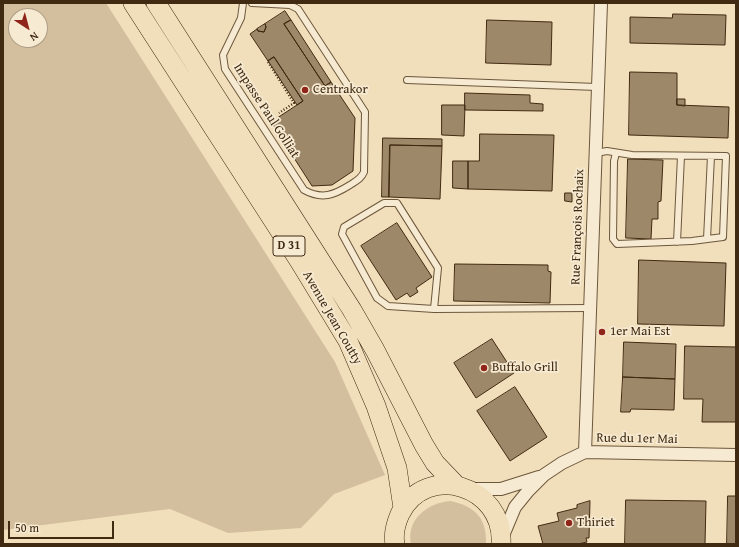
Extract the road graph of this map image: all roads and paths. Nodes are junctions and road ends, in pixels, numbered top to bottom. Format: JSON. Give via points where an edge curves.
{"nodes":[{"id":1,"x":133,"y":3,"type":"edge"},
{"id":2,"x":156,"y":3,"type":"edge"},
{"id":3,"x":243,"y":3,"type":"edge"},
{"id":4,"x":252,"y":3,"type":"edge"},
{"id":5,"x":601,"y":3,"type":"edge"},
{"id":6,"x":268,"y":62,"type":"dead end"},
{"id":7,"x":407,"y":80,"type":"dead end"},
{"id":8,"x":597,"y":87,"type":"junction"},
{"id":9,"x":279,"y":113,"type":"dead end"},
{"id":10,"x":596,"y":153,"type":"junction"},
{"id":11,"x":616,"y":153,"type":"junction"},
{"id":12,"x":681,"y":156,"type":"junction"},
{"id":13,"x":711,"y":156,"type":"junction"},
{"id":14,"x":707,"y":239,"type":"junction"},
{"id":15,"x":677,"y":242,"type":"junction"},
{"id":16,"x":589,"y":308,"type":"junction"},
{"id":17,"x":434,"y":309,"type":"junction"},
{"id":18,"x":585,"y":452,"type":"junction"},
{"id":19,"x":736,"y":455,"type":"edge"},
{"id":20,"x":544,"y":475,"type":"junction"},
{"id":21,"x":464,"y":488,"type":"junction"},
{"id":22,"x":403,"y":508,"type":"junction"},
{"id":23,"x":501,"y":542,"type":"edge"},
{"id":24,"x":395,"y":544,"type":"edge"}],
"edges":[{"from":1,"to":22,"type":"main road","name":"Avenue Jean Coutty","number":"D 31","via":[[348,341],[376,406],[396,468]]},
{"from":2,"to":21,"type":"main road","name":"Avenue Jean Coutty","number":"D 31","via":[[352,310],[435,463]]},
{"from":3,"to":4,"type":"lane","name":"Impasse Paul Golliat","via":[[241,18],[223,55],[225,70],[304,190],[312,195],[321,196],[337,193],[363,175],[365,112],[298,9],[290,5]]},
{"from":5,"to":8,"type":"street","name":"Rue François Rochaix"},
{"from":6,"to":9,"type":"path","via":[[294,103]]},
{"from":7,"to":8,"type":"lane"},
{"from":8,"to":10,"type":"street","name":"Rue François Rochaix"},
{"from":10,"to":11,"type":"lane"},
{"from":10,"to":16,"type":"street","name":"Rue François Rochaix"},
{"from":11,"to":12,"type":"lane"},
{"from":11,"to":15,"type":"lane","via":[[613,239],[617,244]]},
{"from":12,"to":13,"type":"lane"},
{"from":12,"to":15,"type":"lane"},
{"from":13,"to":14,"type":"lane"},
{"from":13,"to":14,"type":"lane","via":[[726,156],[723,237]]},
{"from":14,"to":15,"type":"lane"},
{"from":16,"to":17,"type":"lane"},
{"from":16,"to":18,"type":"street","name":"Rue François Rochaix"},
{"from":17,"to":17,"type":"lane","via":[[388,306],[377,298],[342,234],[344,226],[384,203],[397,203],[438,268]]},
{"from":18,"to":19,"type":"street","name":"Rue du 1er Mai"},
{"from":18,"to":20,"type":"street","name":"Rue du 1er Mai"},
{"from":20,"to":21,"type":"street","name":"Rue du 1er Mai","via":[[501,489]]},
{"from":20,"to":23,"type":"street","name":"Rue du 1er Mai","via":[[515,507]]},
{"from":21,"to":22,"type":"main road","via":[[442,485],[427,489]]},
{"from":21,"to":23,"type":"main road","name":"Avenue Jean Coutty","via":[[483,498],[493,509],[500,524]]},
{"from":22,"to":24,"type":"main road","via":[[396,523]]}]}
